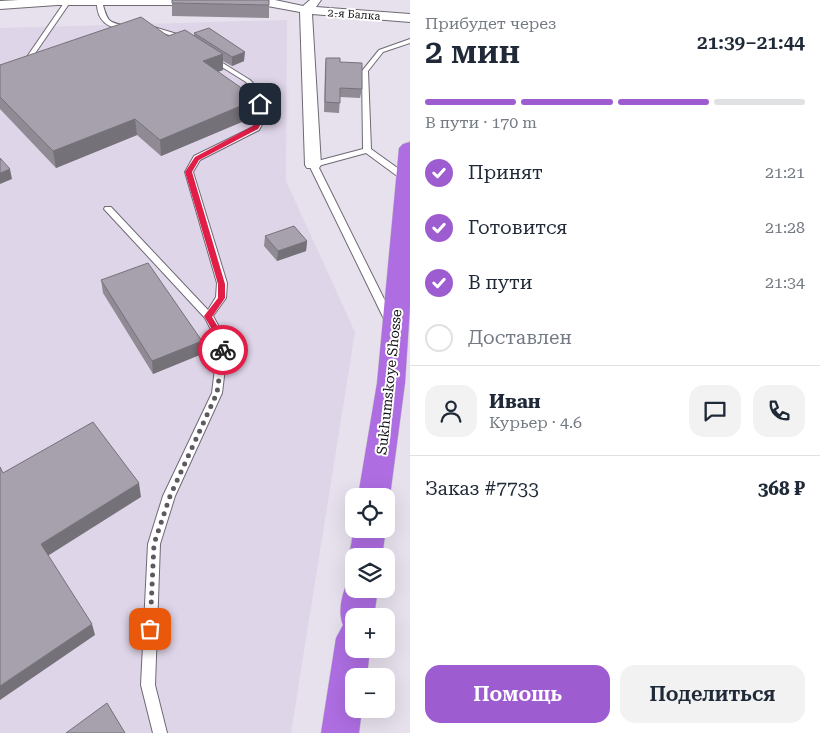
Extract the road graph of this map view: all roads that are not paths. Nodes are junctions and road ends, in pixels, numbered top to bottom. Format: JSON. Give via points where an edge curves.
{"nodes":[{"id":1,"x":317,"y":0,"type":"edge"},
{"id":2,"x":68,"y":1,"type":"edge"},
{"id":3,"x":214,"y":1,"type":"edge"},
{"id":4,"x":233,"y":1,"type":"edge"},
{"id":5,"x":99,"y":2,"type":"junction"},
{"id":6,"x":0,"y":5,"type":"edge"},
{"id":7,"x":306,"y":10,"type":"junction"},
{"id":8,"x":410,"y":18,"type":"edge"},
{"id":9,"x":132,"y":27,"type":"edge"},
{"id":10,"x":141,"y":27,"type":"edge"},
{"id":11,"x":410,"y":41,"type":"edge"},
{"id":12,"x":191,"y":45,"type":"edge"},
{"id":13,"x":207,"y":55,"type":"edge"},
{"id":14,"x":18,"y":71,"type":"edge"},
{"id":15,"x":410,"y":148,"type":"edge"},
{"id":16,"x":367,"y":150,"type":"junction"},
{"id":17,"x":313,"y":165,"type":"junction"},
{"id":18,"x":408,"y":180,"type":"junction"},
{"id":19,"x":108,"y":209,"type":"dead end"},
{"id":20,"x":208,"y":316,"type":"junction"},
{"id":21,"x":395,"y":331,"type":"junction"},
{"id":22,"x":375,"y":488,"type":"edge"},
{"id":23,"x":351,"y":658,"type":"edge"},
{"id":24,"x":160,"y":733,"type":"edge"},
{"id":25,"x":340,"y":733,"type":"edge"}],
"edges":[{"from":1,"to":7,"type":"street"},
{"from":2,"to":5,"type":"street"},
{"from":2,"to":6,"type":"street"},
{"from":2,"to":14,"type":"lane"},
{"from":3,"to":5,"type":"street"},
{"from":4,"to":7,"type":"street","name":"2-я Балка","via":[[262,1]]},
{"from":5,"to":9,"type":"lane","via":[[104,19],[113,26]]},
{"from":7,"to":8,"type":"street","name":"2-я Балка"},
{"from":7,"to":17,"type":"street"},
{"from":10,"to":12,"type":"lane","via":[[175,35]]},
{"from":11,"to":16,"type":"lane","via":[[381,51],[365,71]]},
{"from":13,"to":20,"type":"lane","via":[[248,81],[258,93],[264,115],[256,128],[197,158],[188,172],[222,284],[221,298]]},
{"from":15,"to":18,"type":"highway","name":"Sukhumskoye Shosse"},
{"from":16,"to":17,"type":"lane"},
{"from":16,"to":18,"type":"lane"},
{"from":17,"to":21,"type":"lane"},
{"from":18,"to":21,"type":"highway","name":"Sukhumskoye Shosse"},
{"from":19,"to":20,"type":"lane"},
{"from":20,"to":24,"type":"lane","via":[[224,342],[217,393],[170,496],[154,544],[148,685]]},
{"from":21,"to":22,"type":"highway","name":"Sukhumskoye Shosse","via":[[391,383]]},
{"from":23,"to":25,"type":"highway"}]}
